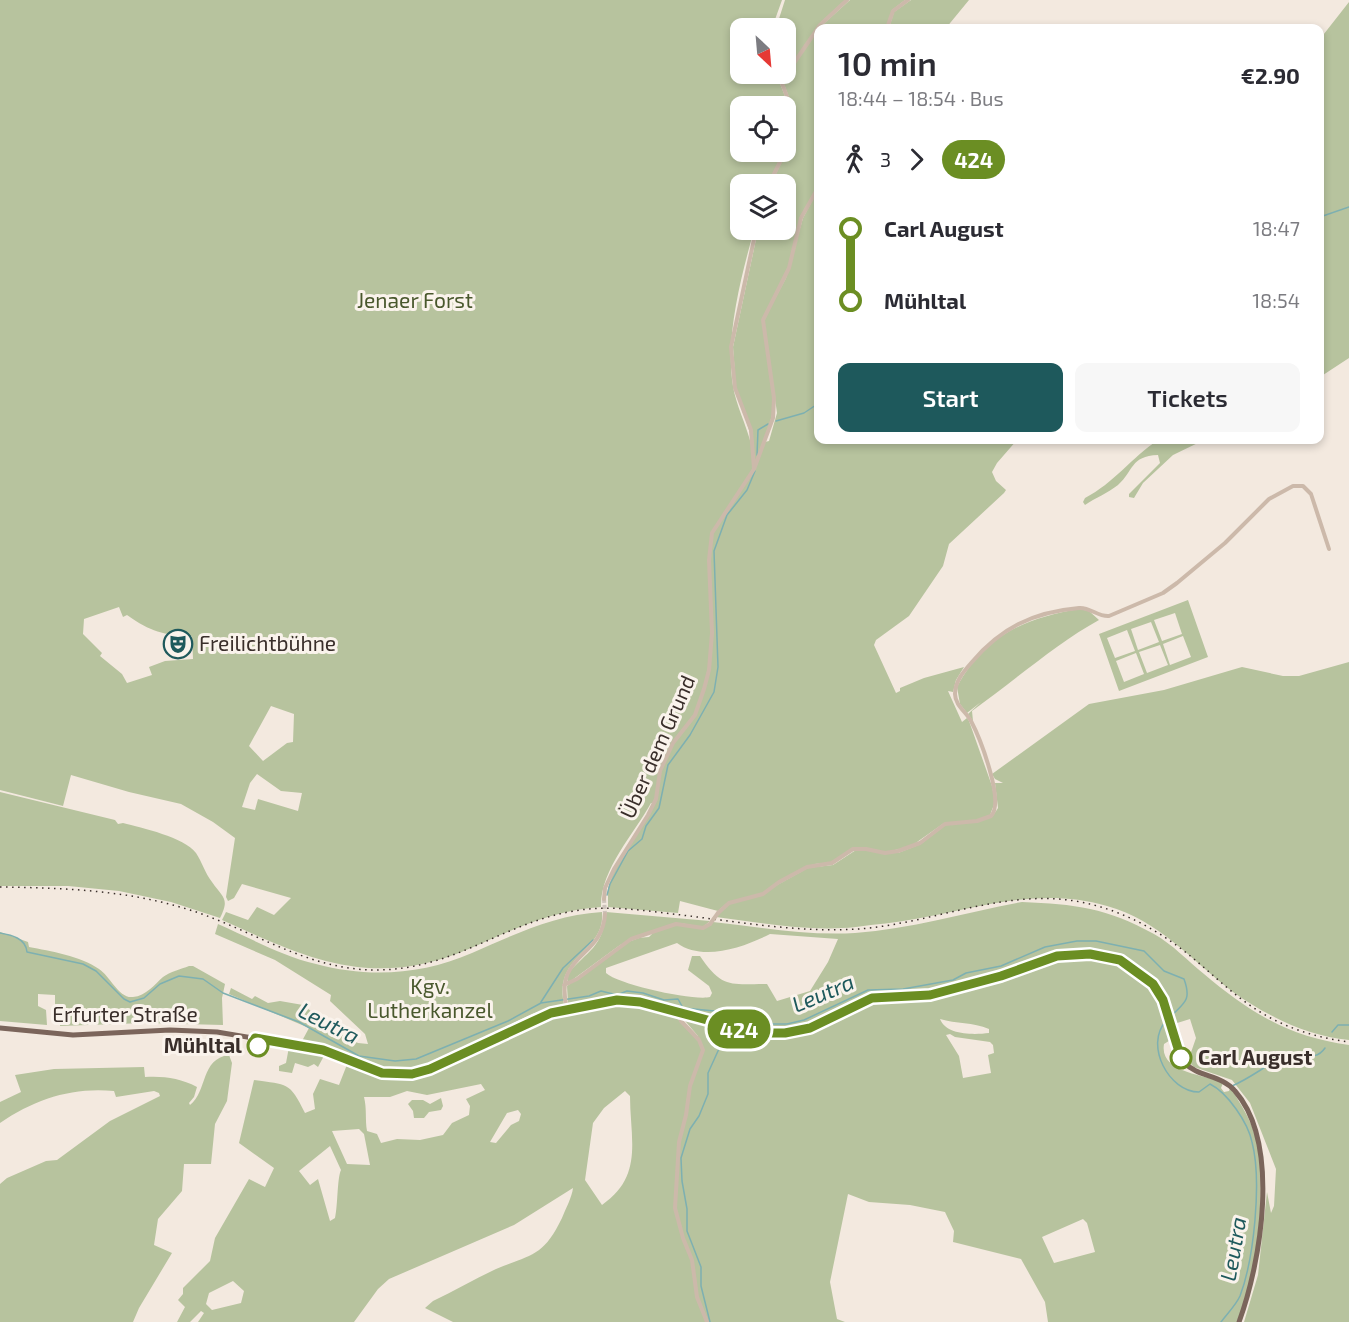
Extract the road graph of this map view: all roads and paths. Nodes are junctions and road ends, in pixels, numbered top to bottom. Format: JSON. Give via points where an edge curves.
{"nodes":[{"id":1,"x":847,"y":0,"type":"edge"},
{"id":2,"x":908,"y":0,"type":"edge"},
{"id":3,"x":821,"y":24,"type":"edge"},
{"id":4,"x":888,"y":24,"type":"edge"},
{"id":5,"x":814,"y":34,"type":"edge"},
{"id":6,"x":796,"y":60,"type":"edge"},
{"id":7,"x":814,"y":195,"type":"edge"},
{"id":8,"x":754,"y":240,"type":"edge"},
{"id":9,"x":754,"y":469,"type":"junction"},
{"id":10,"x":1329,"y":549,"type":"dead end"},
{"id":11,"x":604,"y":899,"type":"tunnel mouth"},
{"id":12,"x":605,"y":915,"type":"tunnel mouth"},
{"id":13,"x":564,"y":985,"type":"junction"},
{"id":14,"x":567,"y":1009,"type":"junction"},
{"id":15,"x":678,"y":1012,"type":"junction"},
{"id":16,"x":0,"y":1028,"type":"edge"},
{"id":17,"x":706,"y":1322,"type":"edge"},
{"id":18,"x":1239,"y":1322,"type":"edge"}],
"edges":[{"from":1,"to":3,"type":"street"},
{"from":2,"to":4,"type":"street","via":[[893,11]]},
{"from":5,"to":6,"type":"street"},
{"from":7,"to":9,"type":"street","name":"Über dem Grund","via":[[801,218],[789,268],[763,320],[774,412]]},
{"from":8,"to":9,"type":"street","via":[[731,347],[735,388],[751,430]]},
{"from":9,"to":11,"type":"street","name":"Über dem Grund","via":[[712,533],[709,670],[695,715],[673,743],[660,771],[656,799],[614,869]]},
{"from":10,"to":13,"type":"street","bridge":true,"via":[[1311,494],[1298,485],[1276,494],[1163,593],[1109,616],[1080,608],[1045,615],[1007,630],[992,640],[961,676],[955,694],[974,728],[990,775],[997,805],[991,816],[945,824],[920,843],[898,851],[853,849],[832,863],[807,867],[763,894],[729,903],[703,928],[676,924],[631,939]]},
{"from":12,"to":13,"type":"street","via":[[603,930],[569,969]]},
{"from":13,"to":14,"type":"street"},
{"from":14,"to":15,"type":"main road","name":"Erfurter Straße","via":[[625,1000]]},
{"from":14,"to":16,"type":"main road","name":"Erfurter Straße","via":[[532,1020],[420,1072],[403,1075],[382,1073],[318,1049],[217,1032],[73,1035]]},
{"from":15,"to":17,"type":"street","via":[[703,1050],[690,1086],[679,1142],[675,1208]]},
{"from":15,"to":18,"type":"main road","name":"Erfurter Straße","via":[[756,1033],[785,1033],[810,1028],[872,998],[930,995],[1057,956],[1080,953],[1113,957],[1133,968],[1157,988],[1187,1066],[1232,1087],[1244,1101],[1255,1128],[1263,1170],[1256,1263]]}]}
